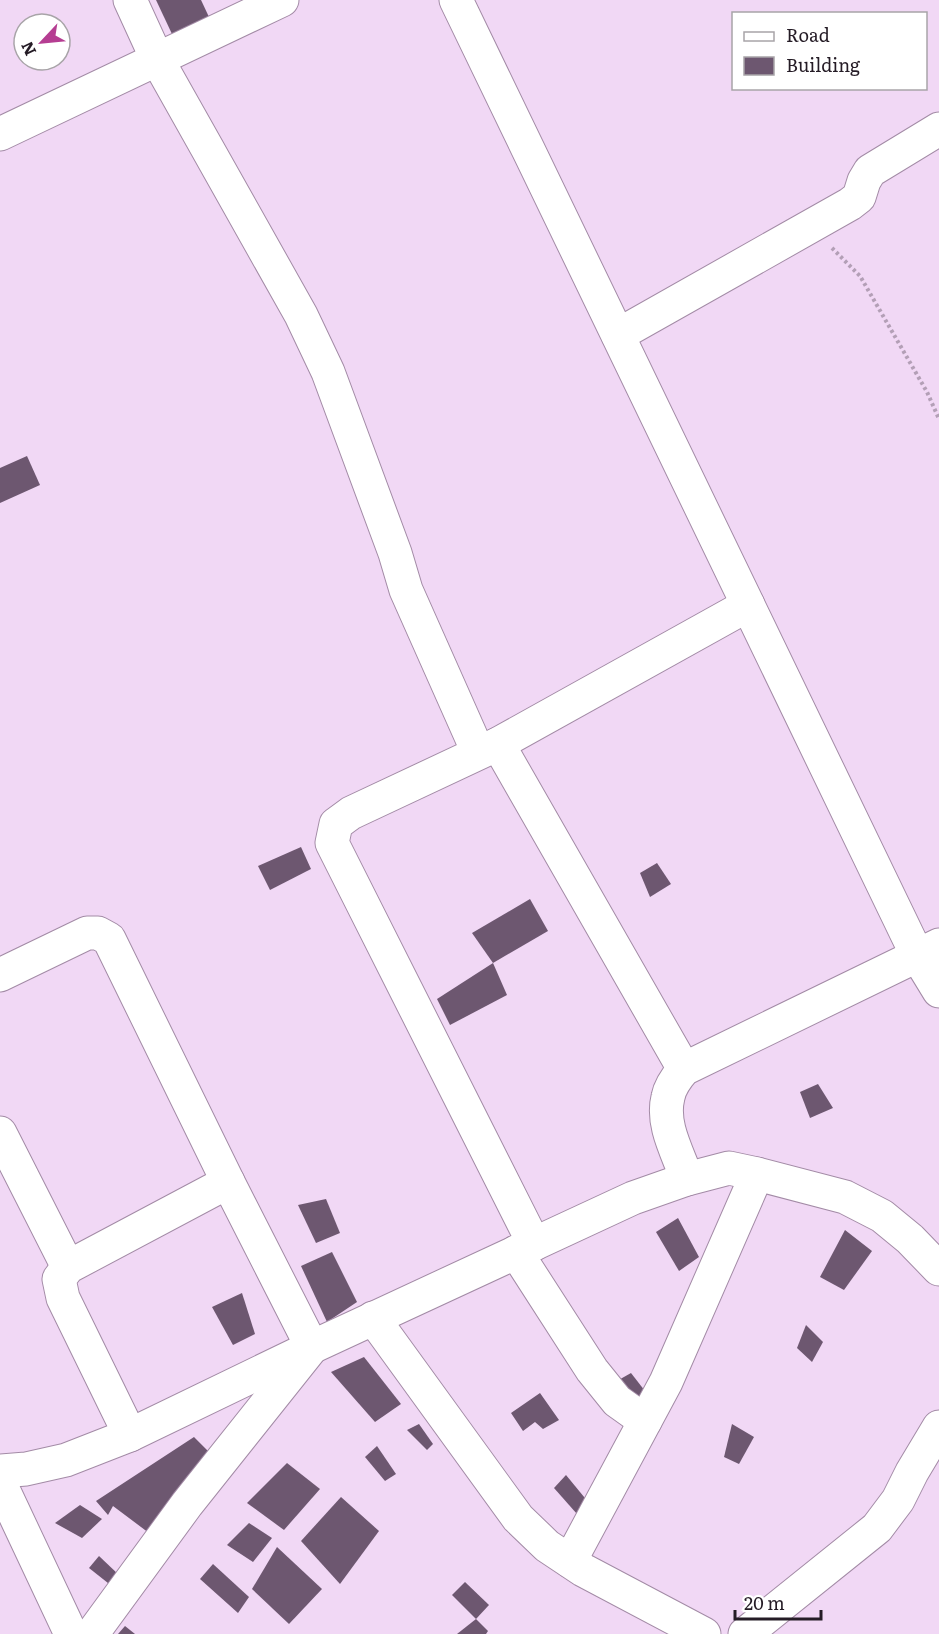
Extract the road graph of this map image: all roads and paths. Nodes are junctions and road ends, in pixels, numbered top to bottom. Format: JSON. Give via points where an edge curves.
{"nodes":[{"id":1,"x":130,"y":0,"type":"edge"},
{"id":2,"x":282,"y":0,"type":"edge"},
{"id":3,"x":456,"y":0,"type":"edge"},
{"id":4,"x":157,"y":59,"type":"junction"},
{"id":5,"x":939,"y":129,"type":"edge"},
{"id":6,"x":0,"y":134,"type":"edge"},
{"id":7,"x":811,"y":226,"type":"junction"},
{"id":8,"x":618,"y":335,"type":"junction"},
{"id":9,"x":939,"y":419,"type":"edge"},
{"id":10,"x":748,"y":605,"type":"junction"},
{"id":11,"x":488,"y":748,"type":"junction"},
{"id":12,"x":928,"y":950,"type":"edge"},
{"id":13,"x":0,"y":975,"type":"edge"},
{"id":14,"x":939,"y":991,"type":"edge"},
{"id":15,"x":684,"y":1069,"type":"junction"},
{"id":16,"x":0,"y":1133,"type":"edge"},
{"id":17,"x":757,"y":1174,"type":"junction"},
{"id":18,"x":687,"y":1179,"type":"junction"},
{"id":19,"x":228,"y":1182,"type":"junction"},
{"id":20,"x":525,"y":1248,"type":"junction"},
{"id":21,"x":938,"y":1264,"type":"edge"},
{"id":22,"x":68,"y":1267,"type":"junction"},
{"id":23,"x":373,"y":1318,"type":"junction"},
{"id":24,"x":312,"y":1347,"type":"junction"},
{"id":25,"x":645,"y":1421,"type":"junction"},
{"id":26,"x":939,"y":1426,"type":"edge"},
{"id":27,"x":130,"y":1435,"type":"junction"},
{"id":28,"x":0,"y":1471,"type":"edge"},
{"id":29,"x":0,"y":1483,"type":"edge"},
{"id":30,"x":570,"y":1561,"type":"junction"},
{"id":31,"x":71,"y":1634,"type":"edge"},
{"id":32,"x":92,"y":1634,"type":"edge"},
{"id":33,"x":704,"y":1634,"type":"edge"},
{"id":34,"x":745,"y":1634,"type":"edge"}],
"edges":[{"from":1,"to":4,"type":"street"},
{"from":2,"to":4,"type":"street"},
{"from":3,"to":8,"type":"street"},
{"from":4,"to":6,"type":"street"},
{"from":4,"to":11,"type":"street","via":[[301,315],[328,372],[396,553],[406,590]]},
{"from":5,"to":7,"type":"street","via":[[870,171],[859,197]]},
{"from":7,"to":8,"type":"street"},
{"from":7,"to":9,"type":"path","via":[[860,276]]},
{"from":8,"to":10,"type":"street"},
{"from":10,"to":11,"type":"street"},
{"from":10,"to":12,"type":"street"},
{"from":11,"to":15,"type":"street"},
{"from":11,"to":20,"type":"street","via":[[351,813],[336,824],[332,843]]},
{"from":12,"to":14,"type":"street"},
{"from":12,"to":15,"type":"street"},
{"from":13,"to":19,"type":"street","via":[[87,933],[109,939]]},
{"from":15,"to":18,"type":"street","via":[[667,1098],[667,1124]]},
{"from":16,"to":22,"type":"street"},
{"from":17,"to":18,"type":"street","via":[[729,1168]]},
{"from":17,"to":21,"type":"street","via":[[845,1197],[882,1216]]},
{"from":17,"to":25,"type":"street","via":[[666,1382]]},
{"from":18,"to":20,"type":"street","via":[[633,1198]]},
{"from":19,"to":22,"type":"street"},
{"from":19,"to":24,"type":"street"},
{"from":20,"to":23,"type":"street"},
{"from":20,"to":25,"type":"street","via":[[592,1370],[617,1401]]},
{"from":22,"to":27,"type":"street","via":[[59,1279],[63,1298]]},
{"from":23,"to":24,"type":"street"},
{"from":23,"to":30,"type":"street","via":[[518,1518],[547,1546]]},
{"from":24,"to":27,"type":"street"},
{"from":24,"to":32,"type":"street","via":[[187,1504]]},
{"from":25,"to":30,"type":"street"},
{"from":26,"to":34,"type":"street","via":[[898,1500],[877,1528]]},
{"from":27,"to":28,"type":"street","via":[[66,1460]]},
{"from":29,"to":31,"type":"street"},
{"from":30,"to":33,"type":"street"}]}
